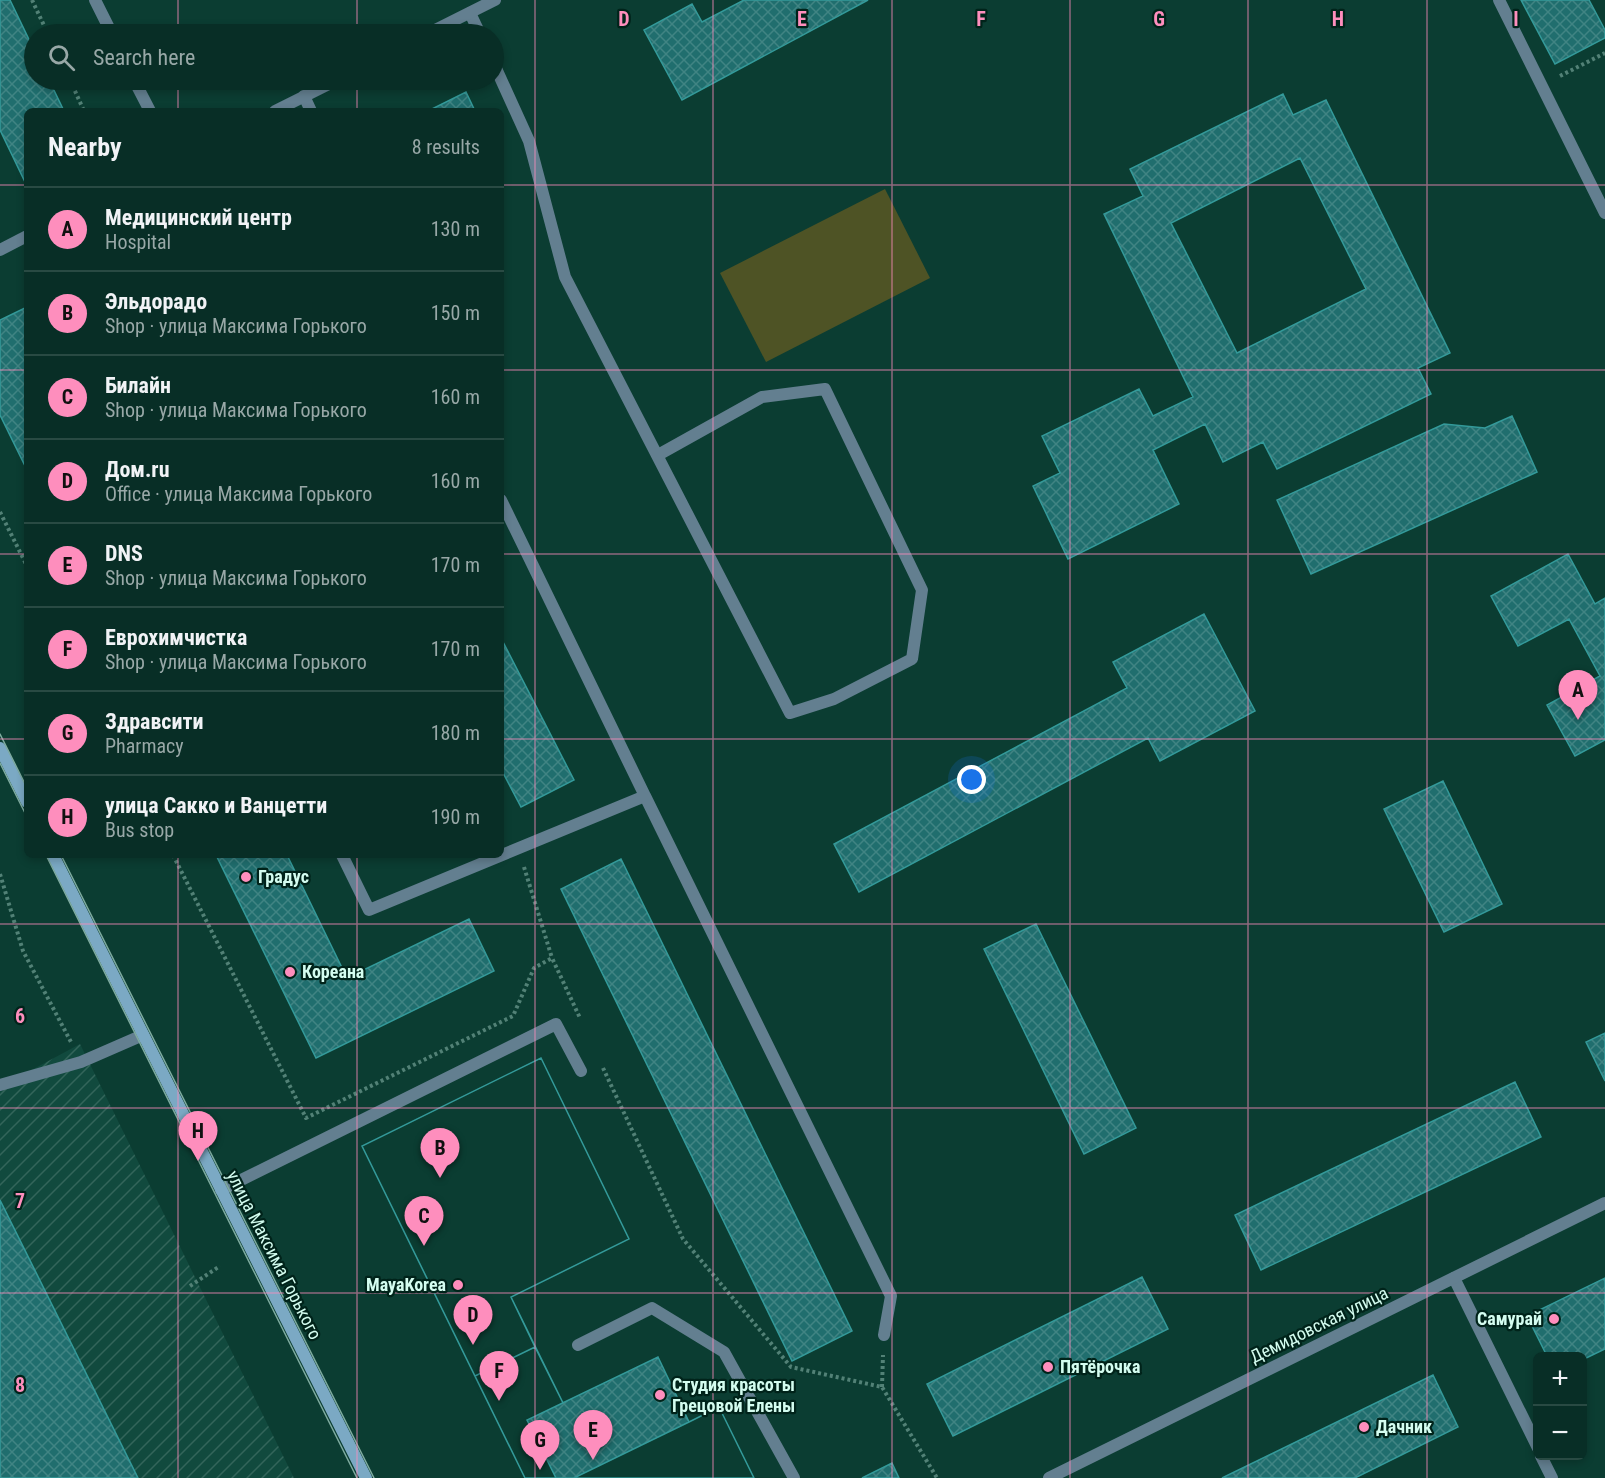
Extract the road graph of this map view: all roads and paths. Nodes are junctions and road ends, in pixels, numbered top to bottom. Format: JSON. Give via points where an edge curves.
{"nodes":[{"id":1,"x":32,"y":0,"type":"edge"},
{"id":2,"x":95,"y":0,"type":"edge"},
{"id":3,"x":495,"y":0,"type":"edge"},
{"id":4,"x":1499,"y":0,"type":"edge"},
{"id":5,"x":470,"y":13,"type":"junction"},
{"id":6,"x":43,"y":24,"type":"edge"},
{"id":7,"x":107,"y":24,"type":"edge"},
{"id":8,"x":447,"y":24,"type":"edge"},
{"id":9,"x":475,"y":24,"type":"edge"},
{"id":10,"x":1605,"y":53,"type":"edge"},
{"id":11,"x":504,"y":86,"type":"edge"},
{"id":12,"x":1542,"y":86,"type":"junction"},
{"id":13,"x":75,"y":90,"type":"edge"},
{"id":14,"x":140,"y":90,"type":"edge"},
{"id":15,"x":317,"y":90,"type":"edge"},
{"id":16,"x":304,"y":96,"type":"junction"},
{"id":17,"x":83,"y":108,"type":"edge"},
{"id":18,"x":149,"y":108,"type":"edge"},
{"id":19,"x":281,"y":108,"type":"edge"},
{"id":20,"x":310,"y":108,"type":"edge"},
{"id":21,"x":1605,"y":213,"type":"edge"},
{"id":22,"x":24,"y":238,"type":"edge"},
{"id":23,"x":0,"y":250,"type":"edge"},
{"id":24,"x":658,"y":455,"type":"junction"},
{"id":25,"x":504,"y":506,"type":"edge"},
{"id":26,"x":0,"y":512,"type":"edge"},
{"id":27,"x":24,"y":560,"type":"edge"},
{"id":28,"x":0,"y":748,"type":"edge"},
{"id":29,"x":24,"y":796,"type":"edge"},
{"id":30,"x":645,"y":796,"type":"junction"},
{"id":31,"x":518,"y":848,"type":"junction"},
{"id":32,"x":504,"y":854,"type":"edge"},
{"id":33,"x":54,"y":858,"type":"edge"},
{"id":34,"x":175,"y":858,"type":"edge"},
{"id":35,"x":343,"y":858,"type":"edge"},
{"id":36,"x":494,"y":858,"type":"edge"},
{"id":37,"x":0,"y":874,"type":"edge"},
{"id":38,"x":552,"y":958,"type":"junction"},
{"id":39,"x":582,"y":1023,"type":"dead end"},
{"id":40,"x":143,"y":1035,"type":"junction"},
{"id":41,"x":81,"y":1062,"type":"junction"},
{"id":42,"x":602,"y":1066,"type":"dead end"},
{"id":43,"x":581,"y":1071,"type":"dead end"},
{"id":44,"x":0,"y":1085,"type":"edge"},
{"id":45,"x":221,"y":1190,"type":"junction"},
{"id":46,"x":1605,"y":1203,"type":"edge"},
{"id":47,"x":219,"y":1266,"type":"dead end"},
{"id":48,"x":1454,"y":1278,"type":"junction"},
{"id":49,"x":190,"y":1286,"type":"dead end"},
{"id":50,"x":884,"y":1335,"type":"joint"},
{"id":51,"x":578,"y":1345,"type":"dead end"},
{"id":52,"x":882,"y":1387,"type":"junction"},
{"id":53,"x":1533,"y":1438,"type":"edge"},
{"id":54,"x":1543,"y":1460,"type":"edge"},
{"id":55,"x":366,"y":1478,"type":"edge"},
{"id":56,"x":794,"y":1478,"type":"edge"},
{"id":57,"x":938,"y":1478,"type":"edge"},
{"id":58,"x":1049,"y":1478,"type":"edge"},
{"id":59,"x":1552,"y":1478,"type":"edge"}],
"edges":[{"from":1,"to":6,"type":"path"},
{"from":2,"to":7,"type":"street"},
{"from":3,"to":5,"type":"street"},
{"from":4,"to":12,"type":"street"},
{"from":5,"to":8,"type":"street"},
{"from":5,"to":9,"type":"street"},
{"from":10,"to":12,"type":"path"},
{"from":11,"to":24,"type":"street","via":[[529,141],[565,277]]},
{"from":12,"to":21,"type":"street"},
{"from":13,"to":17,"type":"path"},
{"from":14,"to":18,"type":"street"},
{"from":15,"to":16,"type":"street"},
{"from":16,"to":19,"type":"street"},
{"from":16,"to":20,"type":"street"},
{"from":22,"to":23,"type":"street"},
{"from":24,"to":24,"type":"street","via":[[790,713],[834,699],[912,659],[922,590],[825,389],[762,397]]},
{"from":25,"to":30,"type":"street"},
{"from":26,"to":27,"type":"path"},
{"from":28,"to":29,"type":"main road"},
{"from":30,"to":31,"type":"street"},
{"from":30,"to":50,"type":"street","via":[[891,1296]]},
{"from":31,"to":32,"type":"street"},
{"from":31,"to":38,"type":"path"},
{"from":33,"to":40,"type":"main road","name":"улица Максима Горького"},
{"from":34,"to":38,"type":"path","via":[[306,1119],[513,1016],[534,968]]},
{"from":35,"to":36,"type":"street","via":[[369,910]]},
{"from":37,"to":41,"type":"path","via":[[23,951]]},
{"from":38,"to":39,"type":"path"},
{"from":40,"to":41,"type":"street"},
{"from":40,"to":45,"type":"main road","name":"улица Максима Горького"},
{"from":41,"to":44,"type":"street"},
{"from":42,"to":52,"type":"path","via":[[683,1239],[790,1368]]},
{"from":43,"to":45,"type":"street","via":[[556,1024]]},
{"from":45,"to":55,"type":"main road","name":"улица Максима Горького"},
{"from":46,"to":48,"type":"street","name":"Демидовская улица"},
{"from":47,"to":49,"type":"path"},
{"from":48,"to":53,"type":"street"},
{"from":48,"to":58,"type":"street","name":"Демидовская улица"},
{"from":50,"to":52,"type":"path"},
{"from":51,"to":56,"type":"street","via":[[652,1308],[724,1352]]},
{"from":52,"to":57,"type":"path"},
{"from":54,"to":59,"type":"street"}]}
